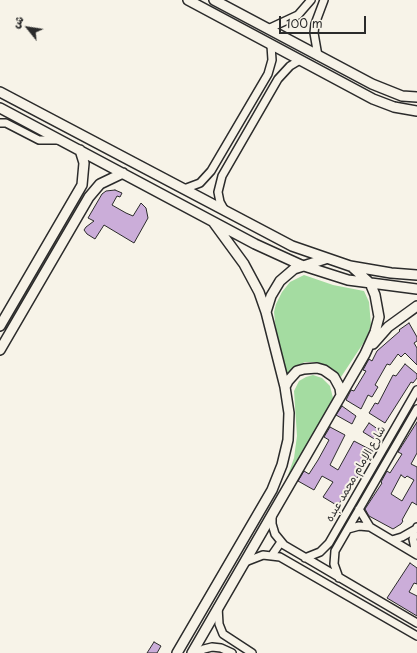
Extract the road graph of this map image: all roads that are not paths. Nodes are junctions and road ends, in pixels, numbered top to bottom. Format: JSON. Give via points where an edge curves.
{"nodes":[{"id":1,"x":188,"y":0,"type":"edge"},
{"id":2,"x":214,"y":0,"type":"edge"},
{"id":3,"x":311,"y":0,"type":"edge"},
{"id":4,"x":324,"y":0,"type":"edge"},
{"id":5,"x":232,"y":10,"type":"junction"},
{"id":6,"x":249,"y":19,"type":"junction"},
{"id":7,"x":227,"y":21,"type":"junction"},
{"id":8,"x":268,"y":29,"type":"junction"},
{"id":9,"x":244,"y":30,"type":"junction"},
{"id":10,"x":271,"y":44,"type":"junction"},
{"id":11,"x":318,"y":56,"type":"junction"},
{"id":12,"x":300,"y":60,"type":"junction"},
{"id":13,"x":0,"y":92,"type":"edge"},
{"id":14,"x":417,"y":98,"type":"edge"},
{"id":15,"x":0,"y":108,"type":"edge"},
{"id":16,"x":417,"y":110,"type":"edge"},
{"id":17,"x":0,"y":123,"type":"edge"},
{"id":18,"x":68,"y":128,"type":"junction"},
{"id":19,"x":61,"y":140,"type":"junction"},
{"id":20,"x":80,"y":150,"type":"junction"},
{"id":21,"x":123,"y":173,"type":"junction"},
{"id":22,"x":184,"y":189,"type":"junction"},
{"id":23,"x":225,"y":212,"type":"junction"},
{"id":24,"x":211,"y":219,"type":"junction"},
{"id":25,"x":326,"y":259,"type":"junction"},
{"id":26,"x":301,"y":265,"type":"junction"},
{"id":27,"x":350,"y":266,"type":"junction"},
{"id":28,"x":417,"y":275,"type":"edge"},
{"id":29,"x":370,"y":283,"type":"junction"},
{"id":30,"x":417,"y":289,"type":"edge"},
{"id":31,"x":417,"y":306,"type":"edge"},
{"id":32,"x":266,"y":312,"type":"junction"},
{"id":33,"x":0,"y":326,"type":"edge"},
{"id":34,"x":0,"y":350,"type":"edge"},
{"id":35,"x":365,"y":354,"type":"junction"},
{"id":36,"x":285,"y":387,"type":"junction"},
{"id":37,"x":417,"y":390,"type":"edge"},
{"id":38,"x":341,"y":395,"type":"junction"},
{"id":39,"x":417,"y":409,"type":"edge"},
{"id":40,"x":359,"y":510,"type":"junction"},
{"id":41,"x":272,"y":514,"type":"junction"},
{"id":42,"x":370,"y":527,"type":"junction"},
{"id":43,"x":416,"y":528,"type":"edge"},
{"id":44,"x":348,"y":529,"type":"junction"},
{"id":45,"x":392,"y":540,"type":"junction"},
{"id":46,"x":281,"y":542,"type":"junction"},
{"id":47,"x":326,"y":546,"type":"junction"},
{"id":48,"x":335,"y":551,"type":"junction"},
{"id":49,"x":272,"y":555,"type":"junction"},
{"id":50,"x":417,"y":555,"type":"edge"},
{"id":51,"x":305,"y":558,"type":"junction"},
{"id":52,"x":244,"y":562,"type":"junction"},
{"id":53,"x":339,"y":578,"type":"junction"},
{"id":54,"x":218,"y":607,"type":"junction"},
{"id":55,"x":398,"y":612,"type":"junction"},
{"id":56,"x":392,"y":621,"type":"junction"},
{"id":57,"x":417,"y":623,"type":"edge"},
{"id":58,"x":417,"y":636,"type":"edge"},
{"id":59,"x":227,"y":637,"type":"junction"},
{"id":60,"x":221,"y":648,"type":"junction"},
{"id":61,"x":177,"y":653,"type":"edge"},
{"id":62,"x":192,"y":653,"type":"edge"},
{"id":63,"x":196,"y":653,"type":"edge"},
{"id":64,"x":232,"y":653,"type":"edge"},
{"id":65,"x":252,"y":653,"type":"edge"}],
"edges":[{"from":1,"to":7,"type":"main road"},
{"from":2,"to":5,"type":"main road"},
{"from":3,"to":8,"type":"street","via":[[294,18]]},
{"from":4,"to":11,"type":"street","via":[[315,24]]},
{"from":5,"to":6,"type":"main road"},
{"from":5,"to":7,"type":"main road","via":[[232,16]]},
{"from":6,"to":8,"type":"main road"},
{"from":6,"to":9,"type":"main road"},
{"from":7,"to":9,"type":"main road"},
{"from":8,"to":11,"type":"main road"},
{"from":9,"to":10,"type":"main road"},
{"from":10,"to":12,"type":"main road"},
{"from":10,"to":22,"type":"street","via":[[272,60],[268,74],[211,171],[200,183]]},
{"from":11,"to":14,"type":"main road","via":[[388,91]]},
{"from":12,"to":16,"type":"main road","via":[[380,102],[402,109]]},
{"from":12,"to":23,"type":"street","via":[[278,79],[222,176],[218,192]]},
{"from":13,"to":18,"type":"main road"},
{"from":15,"to":19,"type":"main road"},
{"from":17,"to":19,"type":"street","via":[[6,123],[39,140]]},
{"from":18,"to":19,"type":"main road"},
{"from":18,"to":22,"type":"main road"},
{"from":19,"to":20,"type":"main road"},
{"from":20,"to":21,"type":"main road"},
{"from":20,"to":33,"type":"main road","via":[[84,163],[82,185]]},
{"from":21,"to":24,"type":"main road"},
{"from":21,"to":34,"type":"main road","via":[[100,184],[88,197]]},
{"from":22,"to":23,"type":"main road"},
{"from":23,"to":25,"type":"main road","via":[[276,238]]},
{"from":24,"to":26,"type":"main road","via":[[255,244]]},
{"from":24,"to":32,"type":"main road","via":[[244,264]]},
{"from":25,"to":26,"type":"main road"},
{"from":25,"to":27,"type":"main road"},
{"from":26,"to":29,"type":"main road","via":[[336,277]]},
{"from":26,"to":32,"type":"main road","via":[[280,281],[271,296]]},
{"from":27,"to":28,"type":"main road"},
{"from":27,"to":29,"type":"main road"},
{"from":29,"to":30,"type":"main road"},
{"from":29,"to":35,"type":"main road","via":[[379,317],[376,332]]},
{"from":31,"to":35,"type":"main road","via":[[388,327]]},
{"from":32,"to":36,"type":"main road"},
{"from":35,"to":38,"type":"main road"},
{"from":36,"to":38,"type":"main road","via":[[297,371],[318,368],[334,377]]},
{"from":36,"to":61,"type":"main road","via":[[289,413],[288,433],[286,452],[278,478]]},
{"from":37,"to":47,"type":"street","name":"شارع الإمام محمد عبده"},
{"from":38,"to":41,"type":"main road"},
{"from":39,"to":40,"type":"street","name":"شارع الإمام محمد عبده"},
{"from":40,"to":42,"type":"street"},
{"from":40,"to":44,"type":"street","name":"شارع الإمام محمد عبده"},
{"from":41,"to":46,"type":"street","via":[[273,529]]},
{"from":41,"to":52,"type":"main road"},
{"from":42,"to":44,"type":"street","via":[[358,526]]},
{"from":42,"to":45,"type":"street"},
{"from":43,"to":45,"type":"street","via":[[407,535]]},
{"from":43,"to":50,"type":"street","via":[[413,539]]},
{"from":44,"to":48,"type":"street","name":"شارع الإمام محمد عبده"},
{"from":45,"to":50,"type":"street"},
{"from":46,"to":49,"type":"street"},
{"from":46,"to":51,"type":"street"},
{"from":47,"to":48,"type":"street"},
{"from":47,"to":51,"type":"street","name":"شارع الإمام محمد عبده"},
{"from":48,"to":53,"type":"street","via":[[334,564]]},
{"from":49,"to":52,"type":"street","via":[[256,556]]},
{"from":49,"to":56,"type":"street"},
{"from":51,"to":53,"type":"street"},
{"from":52,"to":54,"type":"main road"},
{"from":53,"to":55,"type":"street"},
{"from":54,"to":59,"type":"street","via":[[219,624]]},
{"from":54,"to":62,"type":"main road"},
{"from":55,"to":56,"type":"street"},
{"from":55,"to":57,"type":"street"},
{"from":56,"to":58,"type":"street"},
{"from":59,"to":60,"type":"street"},
{"from":59,"to":65,"type":"street"},
{"from":60,"to":63,"type":"street","via":[[208,647]]},
{"from":60,"to":64,"type":"street"}]}
